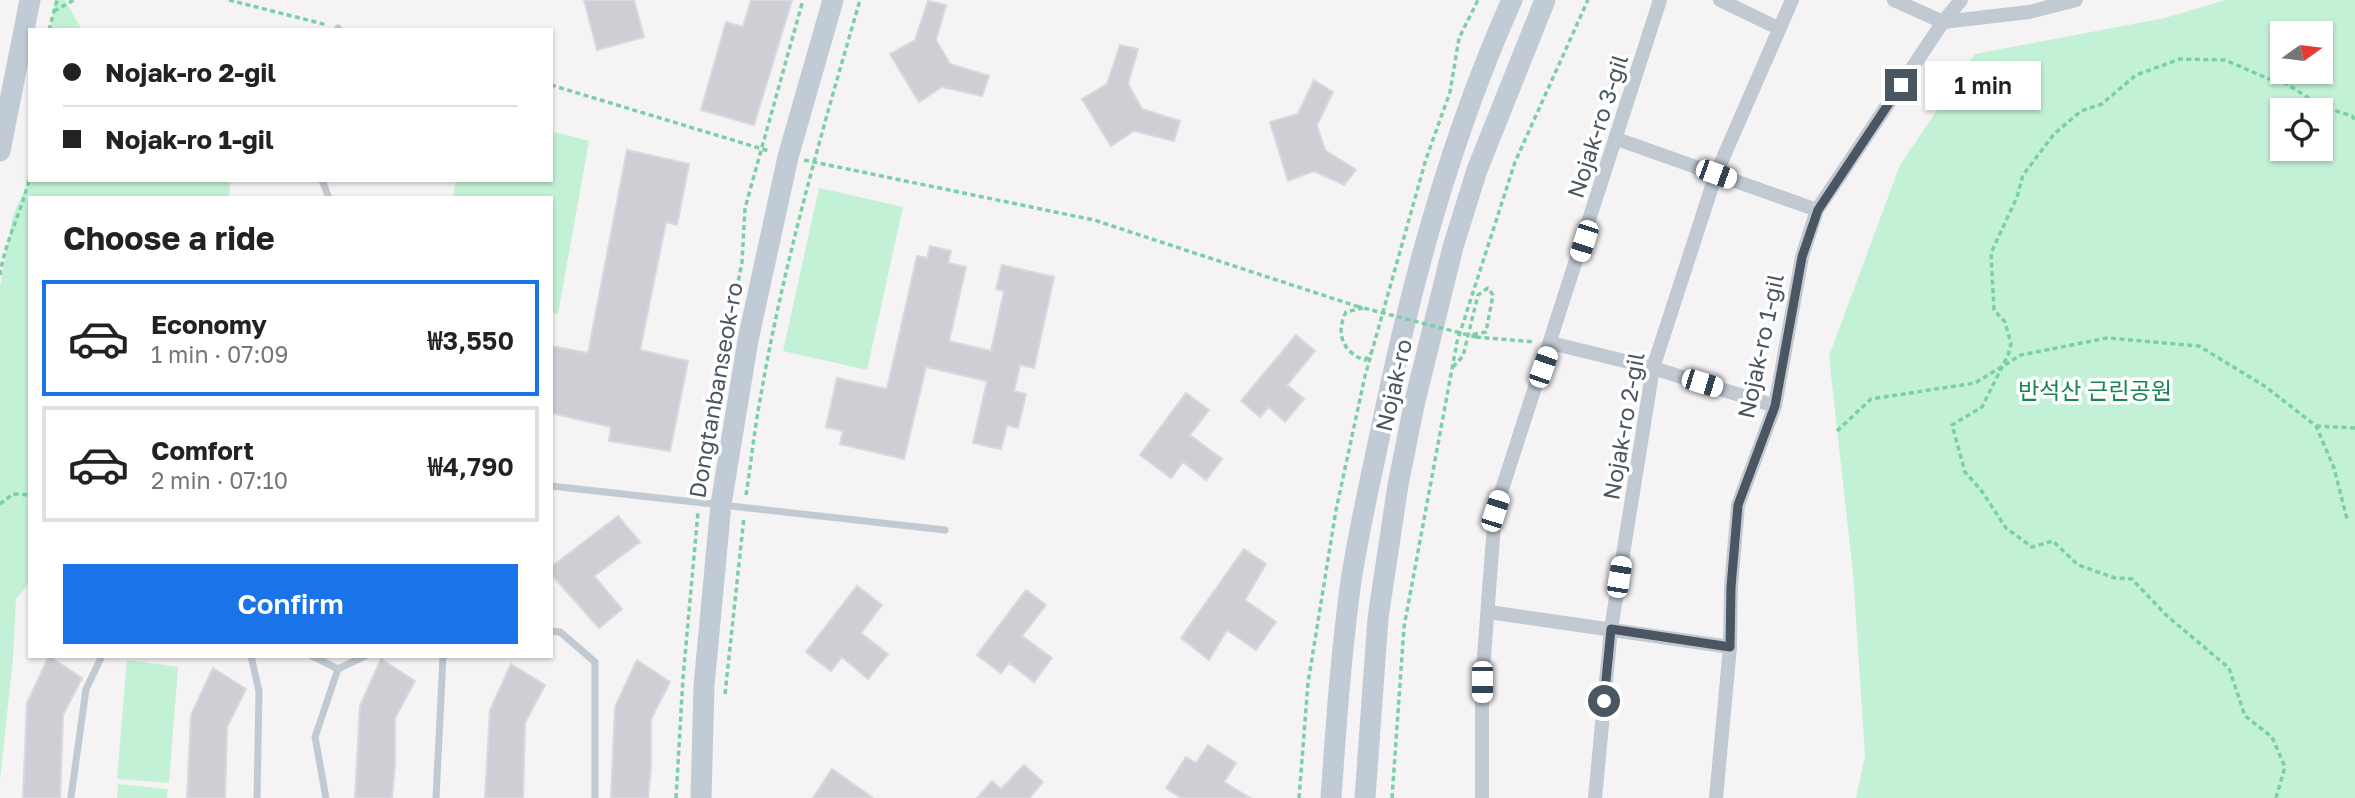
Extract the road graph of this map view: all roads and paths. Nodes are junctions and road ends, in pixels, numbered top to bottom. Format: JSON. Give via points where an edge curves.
{"nodes":[{"id":1,"x":30,"y":0,"type":"edge"},
{"id":2,"x":57,"y":0,"type":"edge"},
{"id":3,"x":74,"y":0,"type":"edge"},
{"id":4,"x":229,"y":0,"type":"edge"},
{"id":5,"x":834,"y":0,"type":"edge"},
{"id":6,"x":860,"y":0,"type":"edge"},
{"id":7,"x":1512,"y":0,"type":"edge"},
{"id":8,"x":1545,"y":0,"type":"edge"},
{"id":9,"x":1588,"y":0,"type":"edge"},
{"id":10,"x":1660,"y":0,"type":"edge"},
{"id":11,"x":1720,"y":0,"type":"edge"},
{"id":12,"x":1792,"y":0,"type":"edge"},
{"id":13,"x":1894,"y":0,"type":"edge"},
{"id":14,"x":1961,"y":0,"type":"edge"},
{"id":15,"x":2076,"y":0,"type":"edge"},
{"id":16,"x":54,"y":11,"type":"junction"},
{"id":17,"x":1943,"y":22,"type":"junction"},
{"id":18,"x":50,"y":28,"type":"edge"},
{"id":19,"x":333,"y":28,"type":"edge"},
{"id":20,"x":1778,"y":28,"type":"junction"},
{"id":21,"x":553,"y":86,"type":"edge"},
{"id":22,"x":2355,"y":120,"type":"edge"},
{"id":23,"x":1617,"y":139,"type":"junction"},
{"id":24,"x":0,"y":151,"type":"edge"},
{"id":25,"x":788,"y":157,"type":"junction"},
{"id":26,"x":816,"y":163,"type":"junction"},
{"id":27,"x":1716,"y":174,"type":"junction"},
{"id":28,"x":29,"y":182,"type":"edge"},
{"id":29,"x":1818,"y":210,"type":"junction"},
{"id":30,"x":0,"y":275,"type":"edge"},
{"id":31,"x":1363,"y":308,"type":"junction"},
{"id":32,"x":1470,"y":335,"type":"junction"},
{"id":33,"x":1551,"y":343,"type":"junction"},
{"id":34,"x":1372,"y":352,"type":"dead end"},
{"id":35,"x":1653,"y":368,"type":"junction"},
{"id":36,"x":2001,"y":368,"type":"junction"},
{"id":37,"x":1451,"y":369,"type":"junction"},
{"id":38,"x":1775,"y":406,"type":"junction"},
{"id":39,"x":2316,"y":426,"type":"junction"},
{"id":40,"x":2355,"y":428,"type":"edge"},
{"id":41,"x":1837,"y":431,"type":"dead end"},
{"id":42,"x":553,"y":486,"type":"edge"},
{"id":43,"x":28,"y":495,"type":"edge"},
{"id":44,"x":0,"y":504,"type":"edge"},
{"id":45,"x":721,"y":504,"type":"junction"},
{"id":46,"x":745,"y":507,"type":"junction"},
{"id":47,"x":2347,"y":519,"type":"dead end"},
{"id":48,"x":945,"y":530,"type":"dead end"},
{"id":49,"x":1489,"y":612,"type":"junction"},
{"id":50,"x":1611,"y":629,"type":"junction"},
{"id":51,"x":553,"y":631,"type":"edge"},
{"id":52,"x":1730,"y":647,"type":"junction"},
{"id":53,"x":101,"y":658,"type":"edge"},
{"id":54,"x":251,"y":658,"type":"edge"},
{"id":55,"x":316,"y":658,"type":"edge"},
{"id":56,"x":361,"y":658,"type":"edge"},
{"id":57,"x":443,"y":658,"type":"edge"},
{"id":58,"x":338,"y":669,"type":"junction"},
{"id":59,"x":724,"y":706,"type":"dead end"},
{"id":60,"x":71,"y":797,"type":"edge"},
{"id":61,"x":257,"y":798,"type":"edge"},
{"id":62,"x":326,"y":798,"type":"edge"},
{"id":63,"x":436,"y":798,"type":"edge"},
{"id":64,"x":595,"y":798,"type":"edge"},
{"id":65,"x":701,"y":798,"type":"edge"},
{"id":66,"x":1331,"y":798,"type":"edge"},
{"id":67,"x":1365,"y":798,"type":"edge"},
{"id":68,"x":1392,"y":798,"type":"edge"},
{"id":69,"x":1482,"y":798,"type":"edge"},
{"id":70,"x":1595,"y":798,"type":"edge"},
{"id":71,"x":1716,"y":798,"type":"edge"},
{"id":72,"x":2276,"y":798,"type":"edge"}],
"edges":[{"from":1,"to":24,"type":"street"},
{"from":2,"to":16,"type":"path"},
{"from":3,"to":16,"type":"path"},
{"from":4,"to":19,"type":"path"},
{"from":5,"to":25,"type":"street","name":"Dongtanbanseok-ro"},
{"from":6,"to":26,"type":"path"},
{"from":7,"to":66,"type":"street","name":"Nojak-ro","via":[[1451,158],[1399,343],[1352,581],[1339,678]]},
{"from":8,"to":67,"type":"street","name":"Nojak-ro","via":[[1473,183],[1414,405],[1378,618]]},
{"from":9,"to":37,"type":"path","via":[[1515,162]]},
{"from":10,"to":23,"type":"street","name":"Nojak-ro 3-gil"},
{"from":11,"to":20,"type":"street"},
{"from":12,"to":20,"type":"street","name":"Nojak-ro 2-gil"},
{"from":13,"to":17,"type":"street"},
{"from":14,"to":17,"type":"street","name":"Nojak-ro 1-gil"},
{"from":15,"to":17,"type":"street","via":[[2029,12]]},
{"from":16,"to":18,"type":"path"},
{"from":17,"to":29,"type":"street","name":"Nojak-ro 1-gil"},
{"from":20,"to":27,"type":"street","name":"Nojak-ro 2-gil"},
{"from":21,"to":25,"type":"path"},
{"from":22,"to":36,"type":"path","via":[[2321,106],[2279,79],[2225,60],[2179,59],[2136,75],[2102,104],[2081,111],[2054,134],[2023,175],[1991,253],[1994,310],[2006,322],[2011,344]]},
{"from":23,"to":27,"type":"street"},
{"from":23,"to":33,"type":"street","name":"Nojak-ro 3-gil"},
{"from":25,"to":26,"type":"path"},
{"from":25,"to":45,"type":"street","name":"Dongtanbanseok-ro","via":[[748,341]]},
{"from":26,"to":31,"type":"path","bridge":true,"via":[[1094,220]]},
{"from":26,"to":46,"type":"path","via":[[783,287],[760,399]]},
{"from":27,"to":29,"type":"street"},
{"from":27,"to":35,"type":"street","name":"Nojak-ro 2-gil"},
{"from":28,"to":30,"type":"path","via":[[3,251]]},
{"from":29,"to":38,"type":"street","name":"Nojak-ro 1-gil","via":[[1802,257]]},
{"from":31,"to":32,"type":"path","bridge":true},
{"from":31,"to":34,"type":"path","via":[[1346,312],[1340,323],[1343,340],[1353,356],[1365,360]]},
{"from":32,"to":33,"type":"path","bridge":true},
{"from":32,"to":37,"type":"path","via":[[1486,332],[1493,295],[1488,288],[1478,295],[1463,356]]},
{"from":33,"to":35,"type":"street"},
{"from":33,"to":49,"type":"street","name":"Nojak-ro 3-gil","via":[[1495,511]]},
{"from":35,"to":38,"type":"street"},
{"from":35,"to":50,"type":"street","name":"Nojak-ro 2-gil"},
{"from":36,"to":39,"type":"path","via":[[2021,355],[2107,338],[2199,346],[2266,387]]},
{"from":36,"to":41,"type":"path","via":[[1975,383],[1871,399]]},
{"from":36,"to":72,"type":"path","via":[[1982,407],[1952,425],[1965,472],[2006,528],[2032,547],[2053,541],[2078,565],[2132,579],[2167,616],[2229,668],[2245,716],[2272,737],[2285,767]]},
{"from":37,"to":68,"type":"path","via":[[1404,627]]},
{"from":38,"to":52,"type":"street","name":"Nojak-ro 1-gil","via":[[1738,505]]},
{"from":39,"to":40,"type":"path"},
{"from":39,"to":47,"type":"path","via":[[2334,468]]},
{"from":42,"to":45,"type":"lane"},
{"from":43,"to":44,"type":"path","via":[[13,494]]},
{"from":45,"to":46,"type":"lane"},
{"from":45,"to":65,"type":"street","name":"Dongtanbanseok-ro","via":[[704,687]]},
{"from":46,"to":48,"type":"lane"},
{"from":46,"to":59,"type":"path"},
{"from":49,"to":50,"type":"street"},
{"from":49,"to":69,"type":"street","name":"Nojak-ro 3-gil","via":[[1482,682]]},
{"from":50,"to":52,"type":"street"},
{"from":50,"to":70,"type":"street","name":"Nojak-ro 2-gil"},
{"from":51,"to":64,"type":"lane","via":[[560,632],[595,662]]},
{"from":52,"to":71,"type":"street","name":"Nojak-ro 1-gil"},
{"from":53,"to":60,"type":"lane","via":[[86,689]]},
{"from":54,"to":61,"type":"lane","via":[[259,691]]},
{"from":55,"to":58,"type":"lane"},
{"from":56,"to":58,"type":"lane"},
{"from":57,"to":63,"type":"lane"},
{"from":58,"to":62,"type":"lane","via":[[315,737]]}]}
